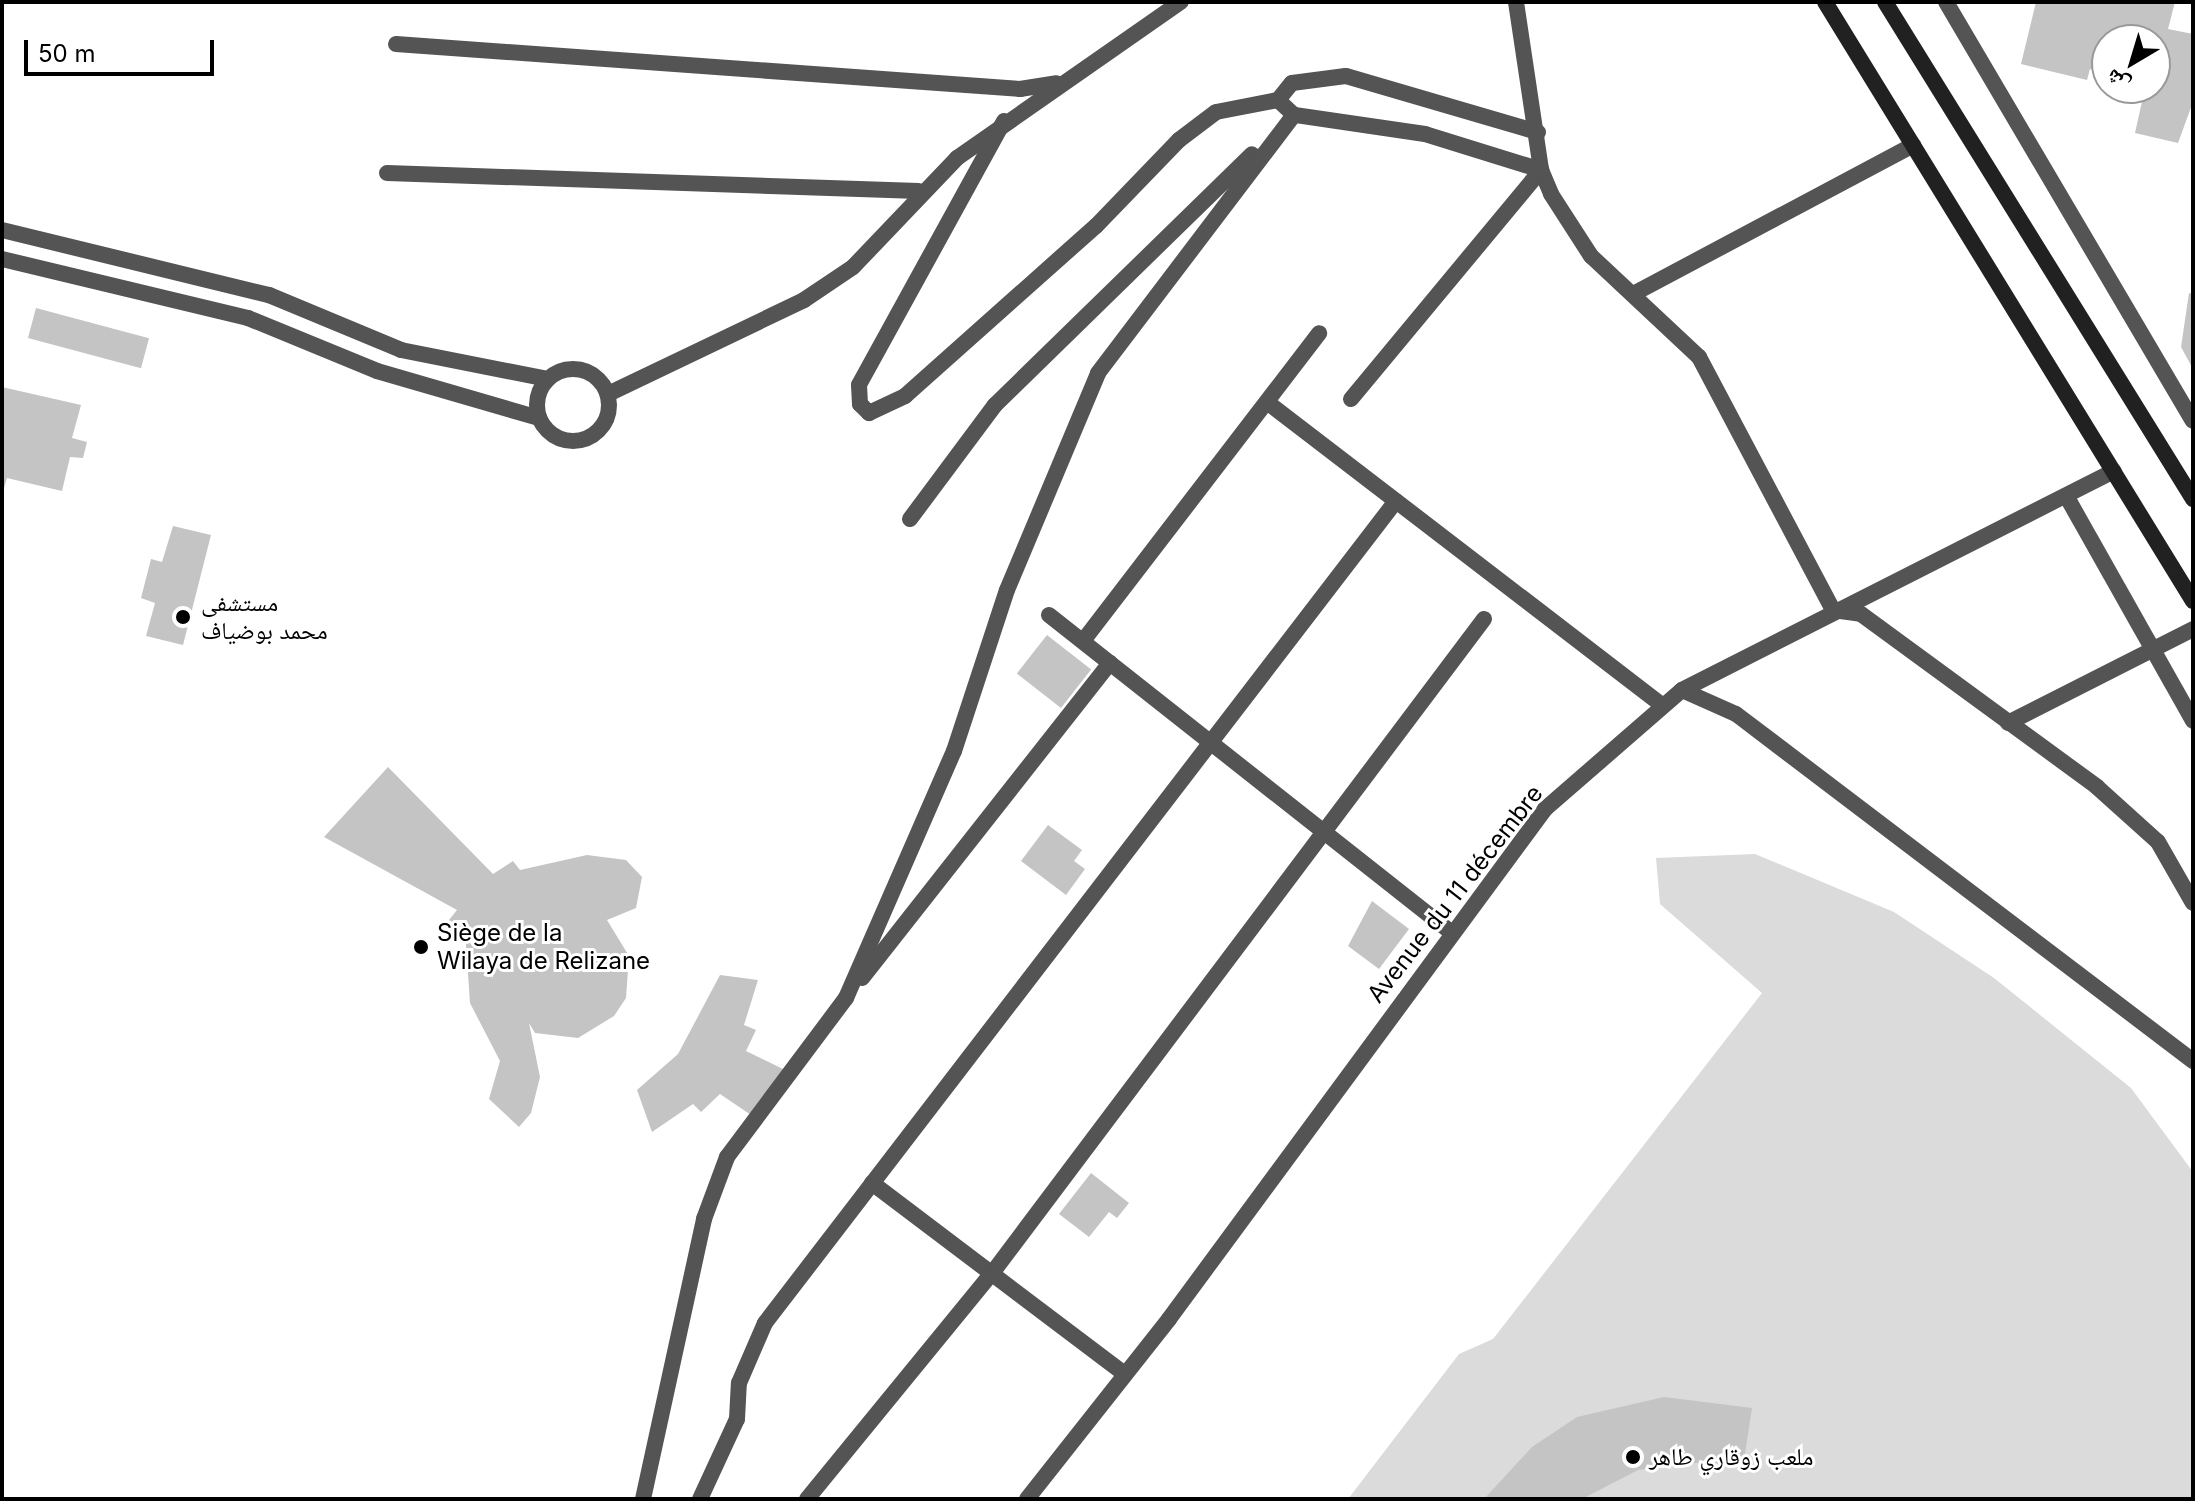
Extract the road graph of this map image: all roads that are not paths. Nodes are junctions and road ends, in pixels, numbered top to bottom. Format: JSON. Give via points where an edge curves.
{"nodes":[{"id":1,"x":1181,"y":2,"type":"edge"},
{"id":2,"x":1516,"y":2,"type":"edge"},
{"id":3,"x":1825,"y":2,"type":"edge"},
{"id":4,"x":1885,"y":2,"type":"edge"},
{"id":5,"x":1946,"y":2,"type":"edge"},
{"id":6,"x":396,"y":44,"type":"dead end"},
{"id":7,"x":1062,"y":82,"type":"junction"},
{"id":8,"x":1278,"y":100,"type":"junction"},
{"id":9,"x":1294,"y":115,"type":"junction"},
{"id":10,"x":1004,"y":121,"type":"junction"},
{"id":11,"x":1538,"y":132,"type":"junction"},
{"id":12,"x":1913,"y":145,"type":"junction"},
{"id":13,"x":1541,"y":170,"type":"junction"},
{"id":14,"x":387,"y":173,"type":"dead end"},
{"id":15,"x":919,"y":191,"type":"junction"},
{"id":16,"x":2,"y":230,"type":"edge"},
{"id":17,"x":2,"y":259,"type":"edge"},
{"id":18,"x":1635,"y":293,"type":"junction"},
{"id":19,"x":1319,"y":333,"type":"dead end"},
{"id":20,"x":547,"y":379,"type":"junction"},
{"id":21,"x":608,"y":394,"type":"junction"},
{"id":22,"x":1351,"y":399,"type":"dead end"},
{"id":23,"x":1267,"y":402,"type":"junction"},
{"id":24,"x":539,"y":418,"type":"junction"},
{"id":25,"x":2193,"y":421,"type":"edge"},
{"id":26,"x":2114,"y":471,"type":"junction"},
{"id":27,"x":2068,"y":499,"type":"junction"},
{"id":28,"x":2193,"y":499,"type":"edge"},
{"id":29,"x":1396,"y":501,"type":"junction"},
{"id":30,"x":910,"y":519,"type":"dead end"},
{"id":31,"x":2193,"y":601,"type":"edge"},
{"id":32,"x":1833,"y":610,"type":"junction"},
{"id":33,"x":1049,"y":615,"type":"dead end"},
{"id":34,"x":1484,"y":619,"type":"dead end"},
{"id":35,"x":2193,"y":629,"type":"edge"},
{"id":36,"x":1083,"y":641,"type":"junction"},
{"id":37,"x":2153,"y":650,"type":"junction"},
{"id":38,"x":1110,"y":663,"type":"junction"},
{"id":39,"x":1682,"y":690,"type":"junction"},
{"id":40,"x":1659,"y":703,"type":"junction"},
{"id":41,"x":2193,"y":721,"type":"edge"},
{"id":42,"x":2008,"y":723,"type":"junction"},
{"id":43,"x":1211,"y":743,"type":"junction"},
{"id":44,"x":1322,"y":831,"type":"junction"},
{"id":45,"x":2193,"y":903,"type":"edge"},
{"id":46,"x":1452,"y":933,"type":"junction"},
{"id":47,"x":846,"y":998,"type":"junction"},
{"id":48,"x":2193,"y":1061,"type":"edge"},
{"id":49,"x":872,"y":1183,"type":"junction"},
{"id":50,"x":993,"y":1272,"type":"junction"},
{"id":51,"x":1125,"y":1374,"type":"junction"},
{"id":52,"x":643,"y":1499,"type":"edge"},
{"id":53,"x":700,"y":1499,"type":"edge"},
{"id":54,"x":807,"y":1499,"type":"edge"},
{"id":55,"x":1027,"y":1499,"type":"edge"}],
"edges":[{"from":1,"to":7,"type":"street"},
{"from":2,"to":11,"type":"street"},
{"from":3,"to":12,"type":"main road"},
{"from":4,"to":28,"type":"main road"},
{"from":5,"to":25,"type":"street"},
{"from":6,"to":7,"type":"street","via":[[1020,89]]},
{"from":7,"to":10,"type":"street"},
{"from":8,"to":9,"type":"street"},
{"from":8,"to":10,"type":"street","via":[[1216,112],[1179,140],[1096,226],[905,396],[869,413],[860,404],[859,385]]},
{"from":8,"to":11,"type":"street","via":[[1292,83],[1346,76]]},
{"from":9,"to":13,"type":"street","via":[[1412,131]]},
{"from":9,"to":30,"type":"street","via":[[1149,247],[995,405]]},
{"from":9,"to":47,"type":"street","via":[[1098,373],[1007,590],[954,751]]},
{"from":10,"to":15,"type":"street"},
{"from":11,"to":13,"type":"street"},
{"from":12,"to":18,"type":"street"},
{"from":12,"to":26,"type":"main road"},
{"from":13,"to":18,"type":"street","via":[[1591,256]]},
{"from":13,"to":22,"type":"street"},
{"from":14,"to":15,"type":"street"},
{"from":15,"to":21,"type":"street","via":[[853,267],[804,300]]},
{"from":16,"to":20,"type":"street","via":[[269,295],[401,350]]},
{"from":17,"to":24,"type":"street","via":[[248,318],[377,371]]},
{"from":18,"to":32,"type":"street","via":[[1699,357]]},
{"from":19,"to":23,"type":"street"},
{"from":20,"to":21,"type":"street","via":[[582,370]]},
{"from":20,"to":24,"type":"street","via":[[537,398]]},
{"from":21,"to":24,"type":"street","via":[[603,426],[585,439],[553,435]]},
{"from":23,"to":29,"type":"street"},
{"from":23,"to":36,"type":"street"},
{"from":26,"to":27,"type":"street","name":"Avenue du 11 décembre"},
{"from":26,"to":31,"type":"main road"},
{"from":27,"to":32,"type":"street","name":"Avenue du 11 décembre"},
{"from":27,"to":37,"type":"street"},
{"from":29,"to":40,"type":"street"},
{"from":29,"to":43,"type":"street"},
{"from":32,"to":39,"type":"street","name":"Avenue du 11 décembre"},
{"from":32,"to":42,"type":"street","via":[[1861,614]]},
{"from":33,"to":36,"type":"street"},
{"from":34,"to":44,"type":"street"},
{"from":35,"to":37,"type":"street"},
{"from":36,"to":38,"type":"street"},
{"from":37,"to":41,"type":"street"},
{"from":37,"to":42,"type":"street"},
{"from":38,"to":43,"type":"street"},
{"from":38,"to":47,"type":"street"},
{"from":39,"to":40,"type":"street","name":"Avenue du 11 décembre"},
{"from":39,"to":48,"type":"street","via":[[1736,714]]},
{"from":40,"to":46,"type":"street","name":"Avenue du 11 décembre","via":[[1545,809]]},
{"from":42,"to":45,"type":"street","via":[[2158,842]]},
{"from":43,"to":44,"type":"street"},
{"from":43,"to":49,"type":"street"},
{"from":44,"to":46,"type":"street"},
{"from":44,"to":50,"type":"street"},
{"from":46,"to":51,"type":"street","name":"Avenue du 11 décembre"},
{"from":47,"to":52,"type":"street","via":[[744,1129],[715,1186]]},
{"from":49,"to":50,"type":"street"},
{"from":49,"to":53,"type":"street","via":[[765,1323],[739,1383],[737,1419]]},
{"from":50,"to":51,"type":"street"},
{"from":50,"to":54,"type":"street"},
{"from":51,"to":55,"type":"street","name":"Avenue du 11 décembre"}]}
